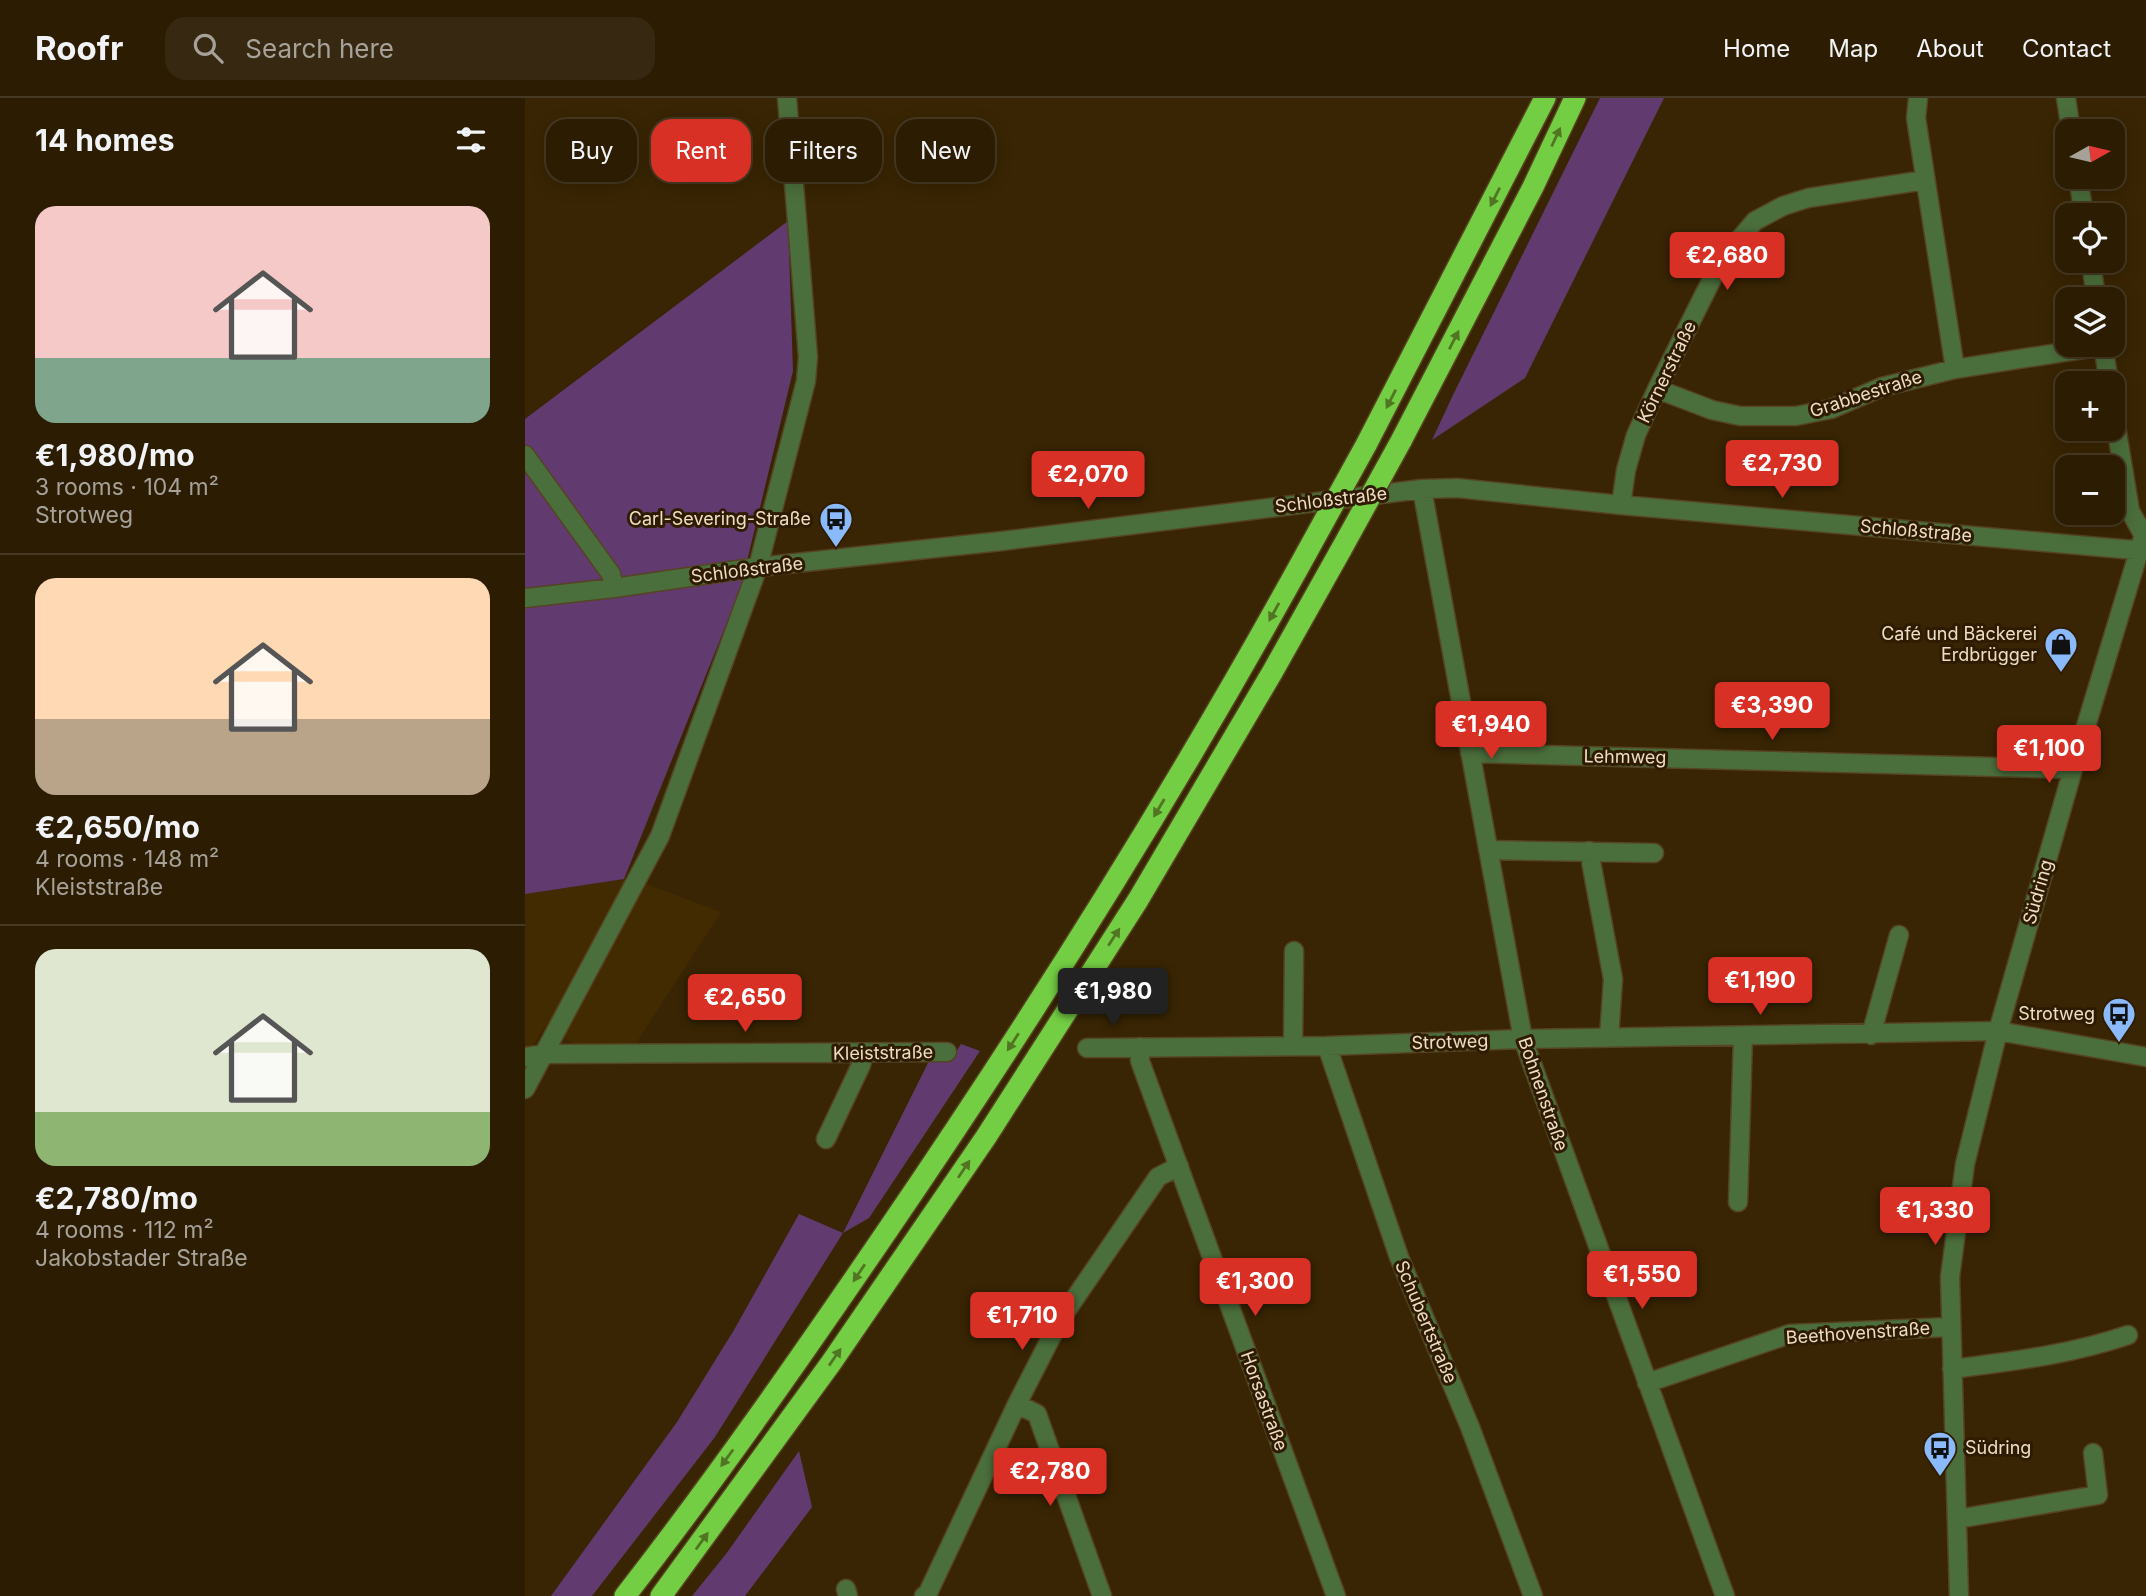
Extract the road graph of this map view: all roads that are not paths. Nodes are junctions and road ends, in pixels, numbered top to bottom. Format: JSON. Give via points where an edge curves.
{"nodes":[{"id":1,"x":787,"y":98,"type":"edge"},
{"id":2,"x":1545,"y":98,"type":"edge"},
{"id":3,"x":1575,"y":98,"type":"edge"},
{"id":4,"x":1918,"y":98,"type":"edge"},
{"id":5,"x":2066,"y":98,"type":"edge"},
{"id":6,"x":2069,"y":119,"type":"edge"},
{"id":7,"x":1925,"y":180,"type":"junction"},
{"id":8,"x":2055,"y":353,"type":"edge"},
{"id":9,"x":1955,"y":369,"type":"junction"},
{"id":10,"x":1657,"y":389,"type":"junction"},
{"id":11,"x":2118,"y":441,"type":"edge"},
{"id":12,"x":525,"y":455,"type":"edge"},
{"id":13,"x":1422,"y":489,"type":"junction"},
{"id":14,"x":1621,"y":505,"type":"junction"},
{"id":15,"x":2144,"y":541,"type":"edge"},
{"id":16,"x":758,"y":567,"type":"junction"},
{"id":17,"x":614,"y":588,"type":"junction"},
{"id":18,"x":525,"y":598,"type":"edge"},
{"id":19,"x":1470,"y":753,"type":"junction"},
{"id":20,"x":2073,"y":769,"type":"junction"},
{"id":21,"x":1488,"y":850,"type":"junction"},
{"id":22,"x":1589,"y":852,"type":"junction"},
{"id":23,"x":1654,"y":853,"type":"dead end"},
{"id":24,"x":1899,"y":935,"type":"dead end"},
{"id":25,"x":1294,"y":951,"type":"dead end"},
{"id":26,"x":1998,"y":1031,"type":"junction"},
{"id":27,"x":1871,"y":1035,"type":"junction"},
{"id":28,"x":1744,"y":1037,"type":"junction"},
{"id":29,"x":1609,"y":1038,"type":"junction"},
{"id":30,"x":1523,"y":1040,"type":"junction"},
{"id":31,"x":1293,"y":1046,"type":"junction"},
{"id":32,"x":1327,"y":1046,"type":"junction"},
{"id":33,"x":1140,"y":1047,"type":"junction"},
{"id":34,"x":1087,"y":1048,"type":"dead end"},
{"id":35,"x":947,"y":1052,"type":"dead end"},
{"id":36,"x":864,"y":1053,"type":"junction"},
{"id":37,"x":544,"y":1054,"type":"junction"},
{"id":38,"x":525,"y":1057,"type":"edge"},
{"id":39,"x":2146,"y":1057,"type":"edge"},
{"id":40,"x":525,"y":1089,"type":"edge"},
{"id":41,"x":826,"y":1139,"type":"dead end"},
{"id":42,"x":1179,"y":1166,"type":"junction"},
{"id":43,"x":1738,"y":1202,"type":"dead end"},
{"id":44,"x":1950,"y":1326,"type":"junction"},
{"id":45,"x":2128,"y":1335,"type":"dead end"},
{"id":46,"x":1952,"y":1369,"type":"junction"},
{"id":47,"x":1647,"y":1383,"type":"junction"},
{"id":48,"x":1017,"y":1404,"type":"junction"},
{"id":49,"x":2093,"y":1453,"type":"dead end"},
{"id":50,"x":1957,"y":1520,"type":"junction"},
{"id":51,"x":625,"y":1596,"type":"edge"},
{"id":52,"x":661,"y":1596,"type":"edge"},
{"id":53,"x":924,"y":1596,"type":"edge"},
{"id":54,"x":1102,"y":1596,"type":"edge"},
{"id":55,"x":1336,"y":1596,"type":"edge"},
{"id":56,"x":1533,"y":1596,"type":"edge"},
{"id":57,"x":1725,"y":1596,"type":"edge"},
{"id":58,"x":1959,"y":1596,"type":"edge"}],
"edges":[{"from":1,"to":16,"type":"street","via":[[808,357],[806,381]]},
{"from":2,"to":51,"type":"highway","one_way":true,"bridge":true,"via":[[1366,445],[1250,657],[1109,892],[961,1122],[807,1348]]},
{"from":52,"to":3,"type":"highway","one_way":true,"bridge":true,"via":[[831,1363],[986,1137],[1138,900],[1401,442]]},
{"from":4,"to":7,"type":"street","via":[[1916,118]]},
{"from":5,"to":6,"type":"street"},
{"from":7,"to":9,"type":"street"},
{"from":7,"to":10,"type":"street","name":"Körnerstraße","via":[[1808,198],[1755,222],[1721,261]]},
{"from":8,"to":9,"type":"street","name":"Grabbestraße"},
{"from":9,"to":10,"type":"street","name":"Grabbestraße","via":[[1796,416],[1740,416]]},
{"from":10,"to":14,"type":"street","name":"Körnerstraße","via":[[1636,435]]},
{"from":11,"to":15,"type":"street","via":[[2130,511]]},
{"from":12,"to":17,"type":"street","via":[[611,574]]},
{"from":13,"to":14,"type":"street","name":"Schloßstraße","via":[[1457,488]]},
{"from":13,"to":16,"type":"street","name":"Schloßstraße"},
{"from":13,"to":19,"type":"street","name":"Bohnenstraße"},
{"from":14,"to":15,"type":"street","name":"Schloßstraße"},
{"from":15,"to":20,"type":"street","name":"Südring"},
{"from":16,"to":17,"type":"street","name":"Schloßstraße"},
{"from":16,"to":37,"type":"street","via":[[660,836]]},
{"from":17,"to":18,"type":"street","name":"Schloßstraße"},
{"from":19,"to":20,"type":"street","name":"Lehmweg"},
{"from":19,"to":21,"type":"street","name":"Bohnenstraße"},
{"from":20,"to":26,"type":"street","name":"Südring"},
{"from":21,"to":22,"type":"street"},
{"from":21,"to":30,"type":"street","name":"Bohnenstraße"},
{"from":22,"to":23,"type":"street"},
{"from":22,"to":29,"type":"street","via":[[1613,979]]},
{"from":24,"to":27,"type":"street"},
{"from":25,"to":31,"type":"street"},
{"from":26,"to":27,"type":"street","name":"Strotweg"},
{"from":26,"to":39,"type":"street","name":"Strotweg"},
{"from":26,"to":44,"type":"street","name":"Südring","via":[[1965,1164],[1950,1277]]},
{"from":27,"to":28,"type":"street","name":"Strotweg"},
{"from":28,"to":29,"type":"street","name":"Strotweg"},
{"from":28,"to":43,"type":"street"},
{"from":29,"to":30,"type":"street","name":"Strotweg"},
{"from":30,"to":32,"type":"street","name":"Strotweg"},
{"from":30,"to":47,"type":"street","name":"Bohnenstraße"},
{"from":31,"to":32,"type":"street","name":"Strotweg"},
{"from":31,"to":33,"type":"street","name":"Strotweg"},
{"from":32,"to":56,"type":"street","name":"Schubertstraße","via":[[1399,1257],[1470,1427]]},
{"from":33,"to":34,"type":"street","name":"Strotweg"},
{"from":33,"to":42,"type":"street","name":"Horsastraße","via":[[1140,1061]]},
{"from":35,"to":36,"type":"street","name":"Kleiststraße"},
{"from":36,"to":37,"type":"street","name":"Kleiststraße"},
{"from":36,"to":41,"type":"street"},
{"from":37,"to":38,"type":"street","name":"Kleiststraße"},
{"from":37,"to":40,"type":"street"},
{"from":42,"to":48,"type":"street","via":[[1158,1177],[1060,1320]]},
{"from":42,"to":55,"type":"street","name":"Horsastraße"},
{"from":44,"to":46,"type":"street","name":"Südring"},
{"from":44,"to":47,"type":"street","name":"Beethovenstraße","via":[[1790,1334]]},
{"from":45,"to":46,"type":"street","via":[[2056,1356]]},
{"from":46,"to":50,"type":"street","name":"Südring"},
{"from":47,"to":57,"type":"street","name":"Bohnenstraße"},
{"from":48,"to":53,"type":"street"},
{"from":48,"to":54,"type":"street","via":[[1037,1414]]},
{"from":49,"to":50,"type":"street","via":[[2098,1495]]},
{"from":50,"to":58,"type":"street","name":"Südring"}]}
